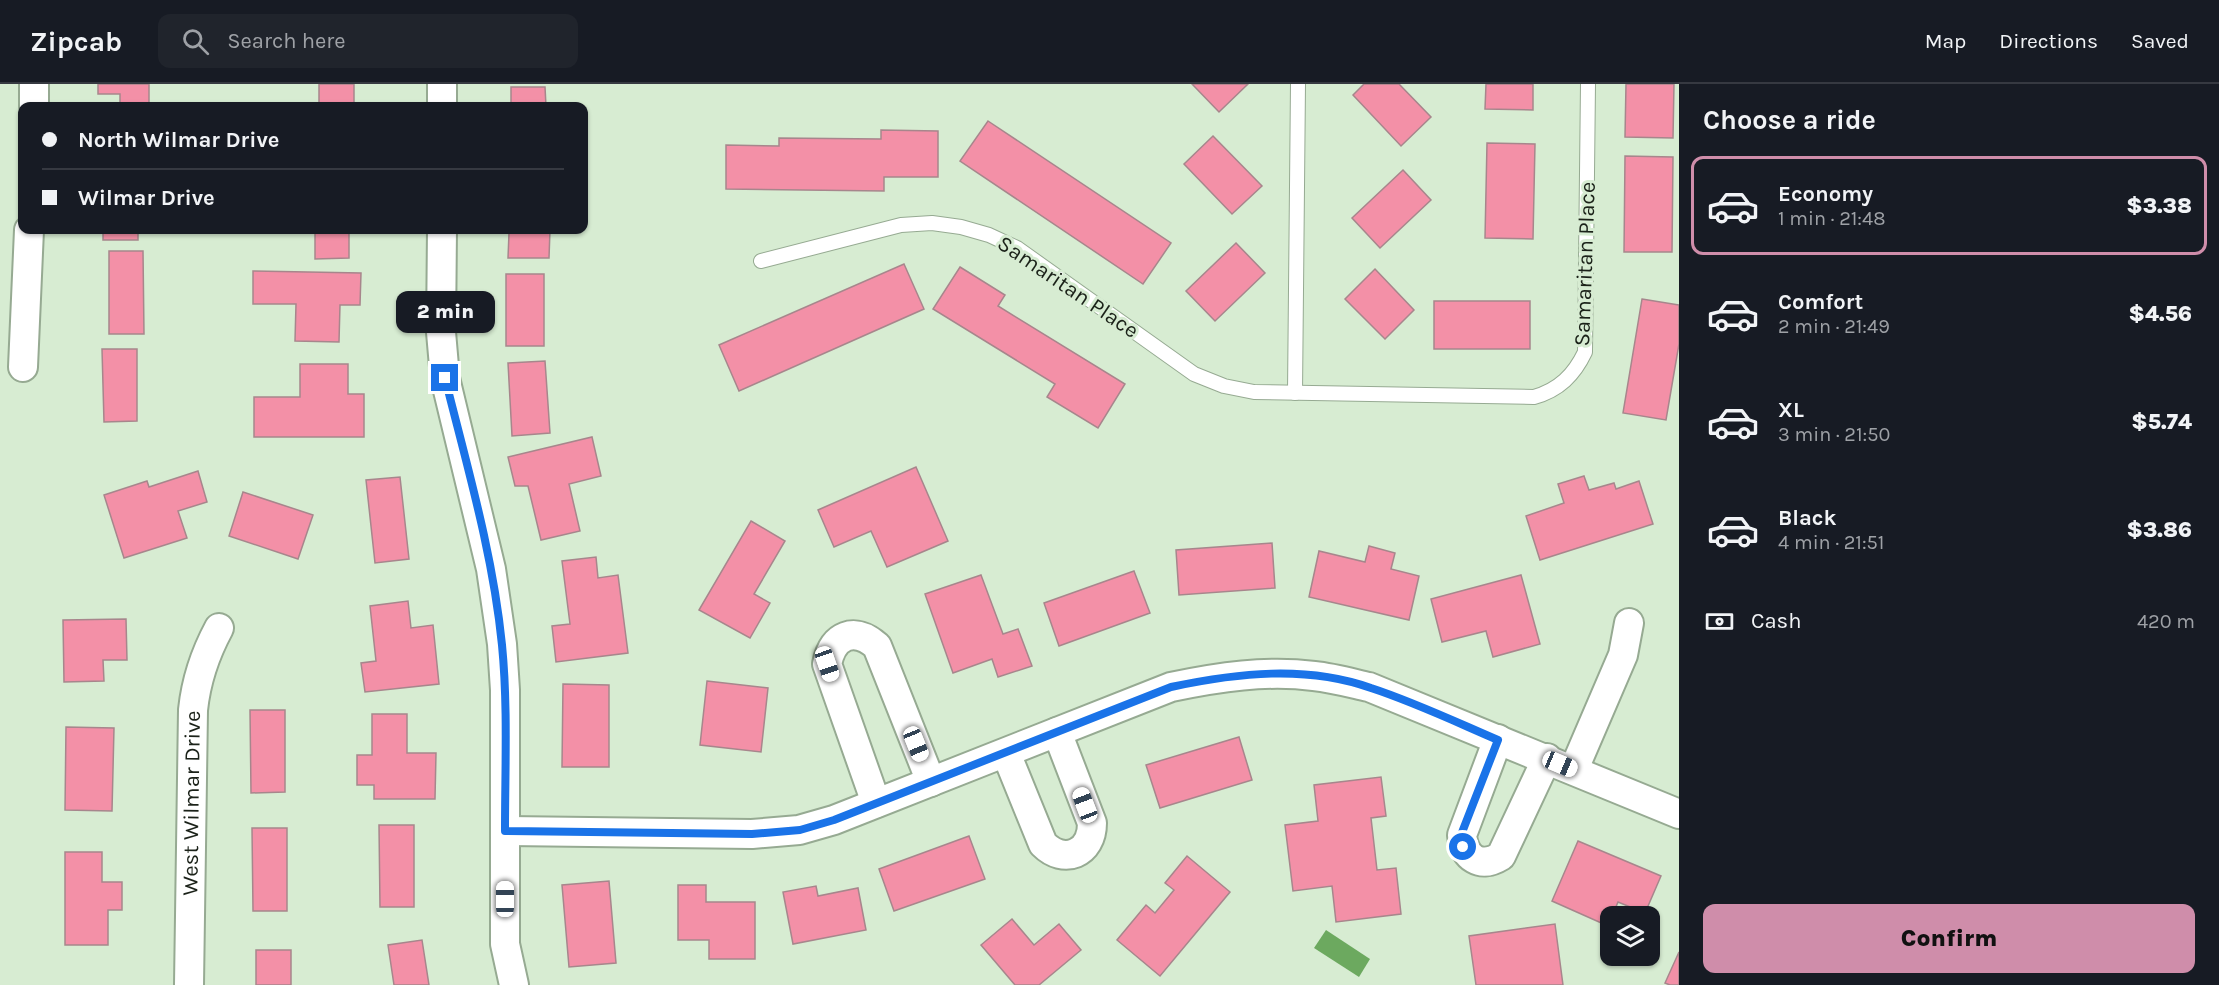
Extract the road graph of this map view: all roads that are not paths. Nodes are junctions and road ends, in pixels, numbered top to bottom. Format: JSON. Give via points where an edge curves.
{"nodes":[{"id":1,"x":34,"y":84,"type":"edge"},
{"id":2,"x":442,"y":84,"type":"edge"},
{"id":3,"x":1298,"y":84,"type":"edge"},
{"id":4,"x":1588,"y":84,"type":"edge"},
{"id":5,"x":34,"y":102,"type":"edge"},
{"id":6,"x":442,"y":102,"type":"edge"},
{"id":7,"x":29,"y":234,"type":"edge"},
{"id":8,"x":442,"y":234,"type":"edge"},
{"id":9,"x":761,"y":261,"type":"dead end"},
{"id":10,"x":23,"y":367,"type":"dead end"},
{"id":11,"x":1295,"y":393,"type":"junction"},
{"id":12,"x":1629,"y":623,"type":"dead end"},
{"id":13,"x":219,"y":628,"type":"dead end"},
{"id":14,"x":1057,"y":732,"type":"junction"},
{"id":15,"x":1498,"y":740,"type":"junction"},
{"id":16,"x":1006,"y":753,"type":"junction"},
{"id":17,"x":1547,"y":758,"type":"junction"},
{"id":18,"x":1574,"y":769,"type":"junction"},
{"id":19,"x":932,"y":782,"type":"junction"},
{"id":20,"x":876,"y":803,"type":"junction"},
{"id":21,"x":1679,"y":814,"type":"edge"},
{"id":22,"x":505,"y":831,"type":"junction"},
{"id":23,"x":189,"y":985,"type":"edge"},
{"id":24,"x":514,"y":985,"type":"edge"}],
"edges":[{"from":1,"to":5,"type":"street"},
{"from":2,"to":6,"type":"street"},
{"from":3,"to":11,"type":"lane"},
{"from":4,"to":11,"type":"lane","name":"Samaritan Place","via":[[1585,352],[1568,379],[1534,397]]},
{"from":7,"to":10,"type":"street"},
{"from":8,"to":22,"type":"street","via":[[441,332],[445,378],[491,569],[502,644]]},
{"from":9,"to":11,"type":"lane","name":"Samaritan Place","via":[[901,225],[961,226],[1017,248],[1194,374],[1254,392]]},
{"from":12,"to":18,"type":"street","via":[[1623,655]]},
{"from":13,"to":23,"type":"street","name":"West Wilmar Drive","via":[[196,687],[193,710]]},
{"from":14,"to":15,"type":"street","via":[[1171,687],[1221,676],[1276,673],[1369,687]]},
{"from":14,"to":16,"type":"street"},
{"from":14,"to":16,"type":"street","via":[[1092,823],[1092,834],[1078,853],[1067,856],[1050,852],[1042,844]]},
{"from":15,"to":17,"type":"street"},
{"from":15,"to":17,"type":"street","via":[[1461,835],[1469,856],[1480,862],[1501,856]]},
{"from":16,"to":19,"type":"street"},
{"from":17,"to":18,"type":"street"},
{"from":18,"to":21,"type":"street"},
{"from":19,"to":20,"type":"street"},
{"from":19,"to":20,"type":"street","via":[[877,646],[868,638],[845,637],[830,651],[827,664]]},
{"from":20,"to":22,"type":"street","via":[[800,830],[752,834]]},
{"from":22,"to":24,"type":"street","via":[[505,944]]}]}
